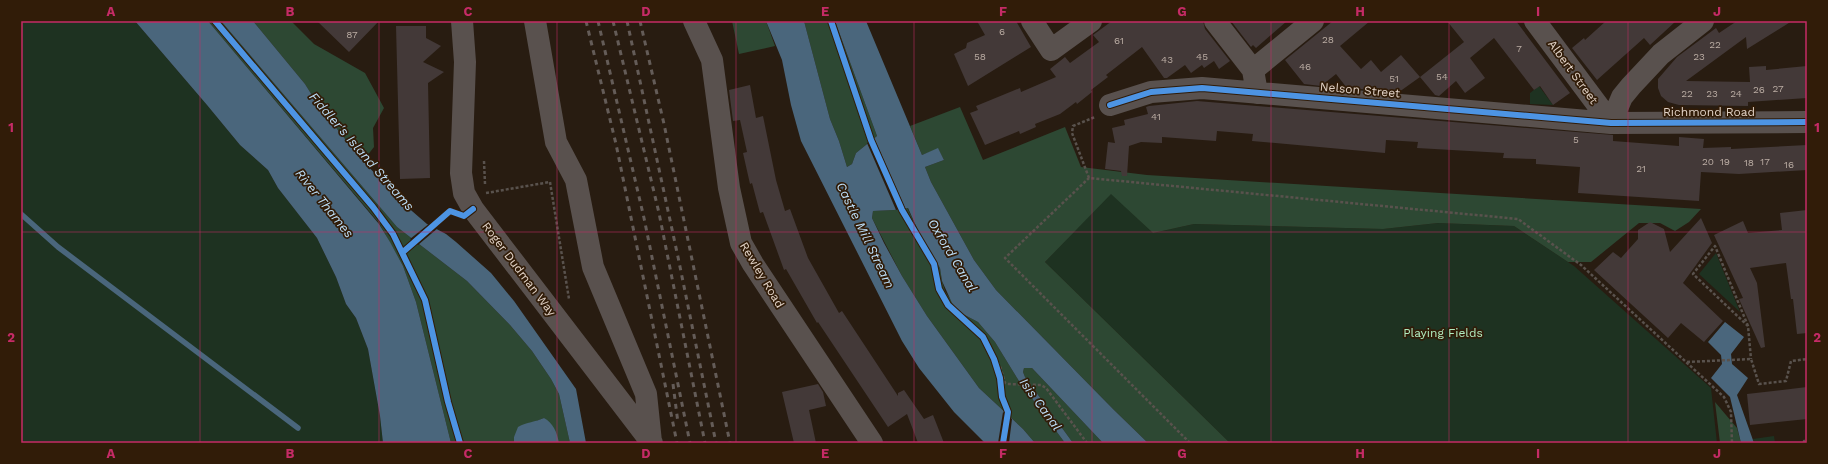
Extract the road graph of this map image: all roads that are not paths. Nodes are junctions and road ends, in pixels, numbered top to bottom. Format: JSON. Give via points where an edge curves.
{"nodes":[{"id":1,"x":462,"y":21,"type":"edge"},
{"id":2,"x":535,"y":21,"type":"edge"},
{"id":3,"x":694,"y":21,"type":"edge"},
{"id":4,"x":1032,"y":21,"type":"edge"},
{"id":5,"x":1092,"y":21,"type":"edge"},
{"id":6,"x":1215,"y":21,"type":"edge"},
{"id":7,"x":1312,"y":21,"type":"edge"},
{"id":8,"x":1536,"y":21,"type":"edge"},
{"id":9,"x":1703,"y":21,"type":"edge"},
{"id":10,"x":1253,"y":70,"type":"junction"},
{"id":11,"x":1257,"y":93,"type":"junction"},
{"id":12,"x":1110,"y":105,"type":"road end"},
{"id":13,"x":1807,"y":122,"type":"edge"},
{"id":14,"x":1611,"y":123,"type":"junction"},
{"id":15,"x":651,"y":442,"type":"edge"},
{"id":16,"x":872,"y":443,"type":"edge"}],
"edges":[{"from":1,"to":15,"type":"street","name":"Roger Dudman Way","via":[[465,62],[462,172],[464,193],[473,209]]},
{"from":2,"to":15,"type":"street","via":[[556,142],[576,180],[593,267],[646,394]]},
{"from":3,"to":16,"type":"street","name":"Rewley Road","via":[[712,60],[729,188],[741,243]]},
{"from":4,"to":5,"type":"street","via":[[1051,50]]},
{"from":6,"to":10,"type":"street"},
{"from":7,"to":10,"type":"street"},
{"from":8,"to":14,"type":"street","name":"Albert Street"},
{"from":9,"to":14,"type":"street","via":[[1661,54],[1631,86],[1622,97]]},
{"from":10,"to":11,"type":"street"},
{"from":11,"to":12,"type":"street","name":"Nelson Street","via":[[1194,88],[1151,92]]},
{"from":11,"to":14,"type":"street","name":"Nelson Street"},
{"from":13,"to":14,"type":"street","name":"Richmond Road"}]}
